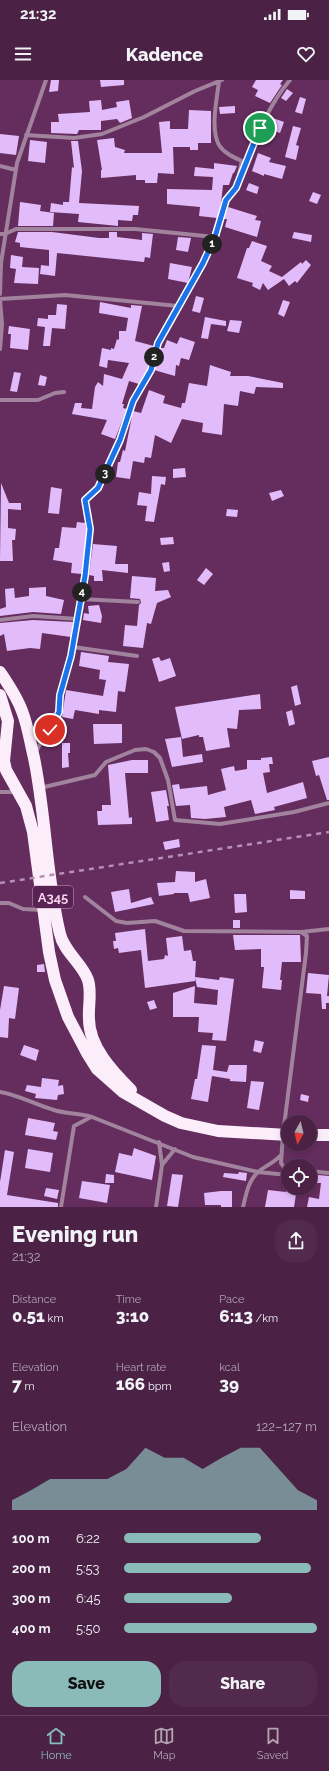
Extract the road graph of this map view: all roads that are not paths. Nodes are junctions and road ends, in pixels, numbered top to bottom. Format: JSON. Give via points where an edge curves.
{"nodes":[{"id":1,"x":46,"y":80,"type":"edge"},
{"id":2,"x":290,"y":80,"type":"edge"},
{"id":3,"x":220,"y":81,"type":"edge"},
{"id":4,"x":26,"y":135,"type":"junction"},
{"id":5,"x":0,"y":166,"type":"edge"},
{"id":6,"x":16,"y":170,"type":"junction"},
{"id":7,"x":236,"y":188,"type":"junction"},
{"id":8,"x":2,"y":234,"type":"edge"},
{"id":9,"x":215,"y":237,"type":"junction"},
{"id":10,"x":0,"y":294,"type":"edge"},
{"id":11,"x":0,"y":299,"type":"edge"},
{"id":12,"x":178,"y":306,"type":"junction"},
{"id":13,"x":0,"y":349,"type":"edge"},
{"id":14,"x":64,"y":392,"type":"dead end"},
{"id":15,"x":0,"y":400,"type":"edge"},
{"id":16,"x":81,"y":599,"type":"junction"},
{"id":17,"x":138,"y":602,"type":"dead end"},
{"id":18,"x":78,"y":619,"type":"junction"},
{"id":19,"x":0,"y":620,"type":"edge"},
{"id":20,"x":73,"y":646,"type":"junction"},
{"id":21,"x":137,"y":656,"type":"dead end"},
{"id":22,"x":0,"y":672,"type":"edge"},
{"id":23,"x":0,"y":695,"type":"edge"},
{"id":24,"x":33,"y":756,"type":"junction"},
{"id":25,"x":39,"y":789,"type":"junction"},
{"id":26,"x":0,"y":792,"type":"edge"},
{"id":27,"x":18,"y":792,"type":"junction"},
{"id":28,"x":329,"y":803,"type":"edge"},
{"id":29,"x":85,"y":897,"type":"dead end"},
{"id":30,"x":0,"y":902,"type":"edge"},
{"id":31,"x":44,"y":910,"type":"junction"},
{"id":32,"x":329,"y":929,"type":"edge"},
{"id":33,"x":301,"y":932,"type":"junction"},
{"id":34,"x":0,"y":1092,"type":"edge"},
{"id":35,"x":145,"y":1104,"type":"junction"},
{"id":36,"x":287,"y":1115,"type":"edge"},
{"id":37,"x":92,"y":1117,"type":"junction"},
{"id":38,"x":281,"y":1134,"type":"edge"},
{"id":39,"x":317,"y":1135,"type":"edge"},
{"id":40,"x":329,"y":1135,"type":"edge"},
{"id":41,"x":159,"y":1142,"type":"junction"},
{"id":42,"x":175,"y":1149,"type":"junction"},
{"id":43,"x":283,"y":1151,"type":"edge"},
{"id":44,"x":282,"y":1155,"type":"junction"},
{"id":45,"x":282,"y":1159,"type":"edge"},
{"id":46,"x":162,"y":1165,"type":"junction"},
{"id":47,"x":258,"y":1172,"type":"junction"},
{"id":48,"x":317,"y":1172,"type":"edge"},
{"id":49,"x":329,"y":1173,"type":"edge"},
{"id":50,"x":281,"y":1174,"type":"edge"},
{"id":51,"x":61,"y":1207,"type":"edge"},
{"id":52,"x":156,"y":1207,"type":"edge"},
{"id":53,"x":242,"y":1207,"type":"edge"}],
"edges":[{"from":1,"to":4,"type":"street"},
{"from":2,"to":7,"type":"street","via":[[260,128]]},
{"from":3,"to":4,"type":"street","via":[[102,134],[74,138]]},
{"from":3,"to":7,"type":"street","via":[[215,122],[219,144],[227,154],[242,161]]},
{"from":4,"to":6,"type":"street"},
{"from":5,"to":6,"type":"street"},
{"from":6,"to":8,"type":"street"},
{"from":7,"to":9,"type":"street","via":[[226,200]]},
{"from":8,"to":9,"type":"street","via":[[16,229],[135,229]]},
{"from":8,"to":10,"type":"street"},
{"from":9,"to":12,"type":"street"},
{"from":11,"to":12,"type":"street","via":[[65,295]]},
{"from":11,"to":13,"type":"street"},
{"from":12,"to":16,"type":"street","via":[[158,343],[151,370],[133,401],[120,440],[98,488],[85,500],[90,529]]},
{"from":14,"to":15,"type":"street","via":[[38,400]]},
{"from":16,"to":17,"type":"street"},
{"from":16,"to":18,"type":"street"},
{"from":18,"to":19,"type":"street","via":[[33,616]]},
{"from":18,"to":20,"type":"street"},
{"from":20,"to":21,"type":"street"},
{"from":20,"to":24,"type":"street","via":[[60,695],[59,712]]},
{"from":22,"to":24,"type":"highway","number":"A345","via":[[22,710]]},
{"from":23,"to":27,"type":"highway","number":"A345","via":[[8,721],[4,761]]},
{"from":24,"to":25,"type":"highway","number":"A345"},
{"from":25,"to":28,"type":"street","via":[[95,775],[106,762],[135,750],[146,749],[160,758],[168,780],[176,820],[220,824],[294,812]]},
{"from":25,"to":35,"type":"highway","number":"A345","via":[[57,922],[66,948],[87,979],[90,990],[88,1021],[91,1033],[108,1063]]},
{"from":26,"to":27,"type":"street"},
{"from":27,"to":31,"type":"highway","number":"A345","via":[[28,812],[33,832]]},
{"from":29,"to":33,"type":"street","via":[[116,921],[127,923],[155,922],[184,931]]},
{"from":30,"to":31,"type":"street","via":[[22,909]]},
{"from":31,"to":35,"type":"highway","number":"A345","via":[[49,952],[56,980],[77,1037],[97,1069],[111,1082]]},
{"from":32,"to":33,"type":"street"},
{"from":33,"to":36,"type":"street","via":[[307,936],[306,953]]},
{"from":34,"to":37,"type":"street","via":[[56,1111]]},
{"from":35,"to":38,"type":"highway","number":"A345","via":[[166,1116],[199,1128],[239,1133]]},
{"from":37,"to":41,"type":"street"},
{"from":37,"to":51,"type":"street","via":[[74,1126]]},
{"from":39,"to":40,"type":"highway"},
{"from":41,"to":42,"type":"street"},
{"from":41,"to":46,"type":"street"},
{"from":42,"to":46,"type":"street"},
{"from":42,"to":47,"type":"street","via":[[193,1157]]},
{"from":43,"to":44,"type":"street"},
{"from":44,"to":45,"type":"street"},
{"from":44,"to":47,"type":"street"},
{"from":46,"to":52,"type":"street"},
{"from":47,"to":50,"type":"street"},
{"from":47,"to":53,"type":"street","via":[[247,1191]]},
{"from":48,"to":49,"type":"street"}]}
